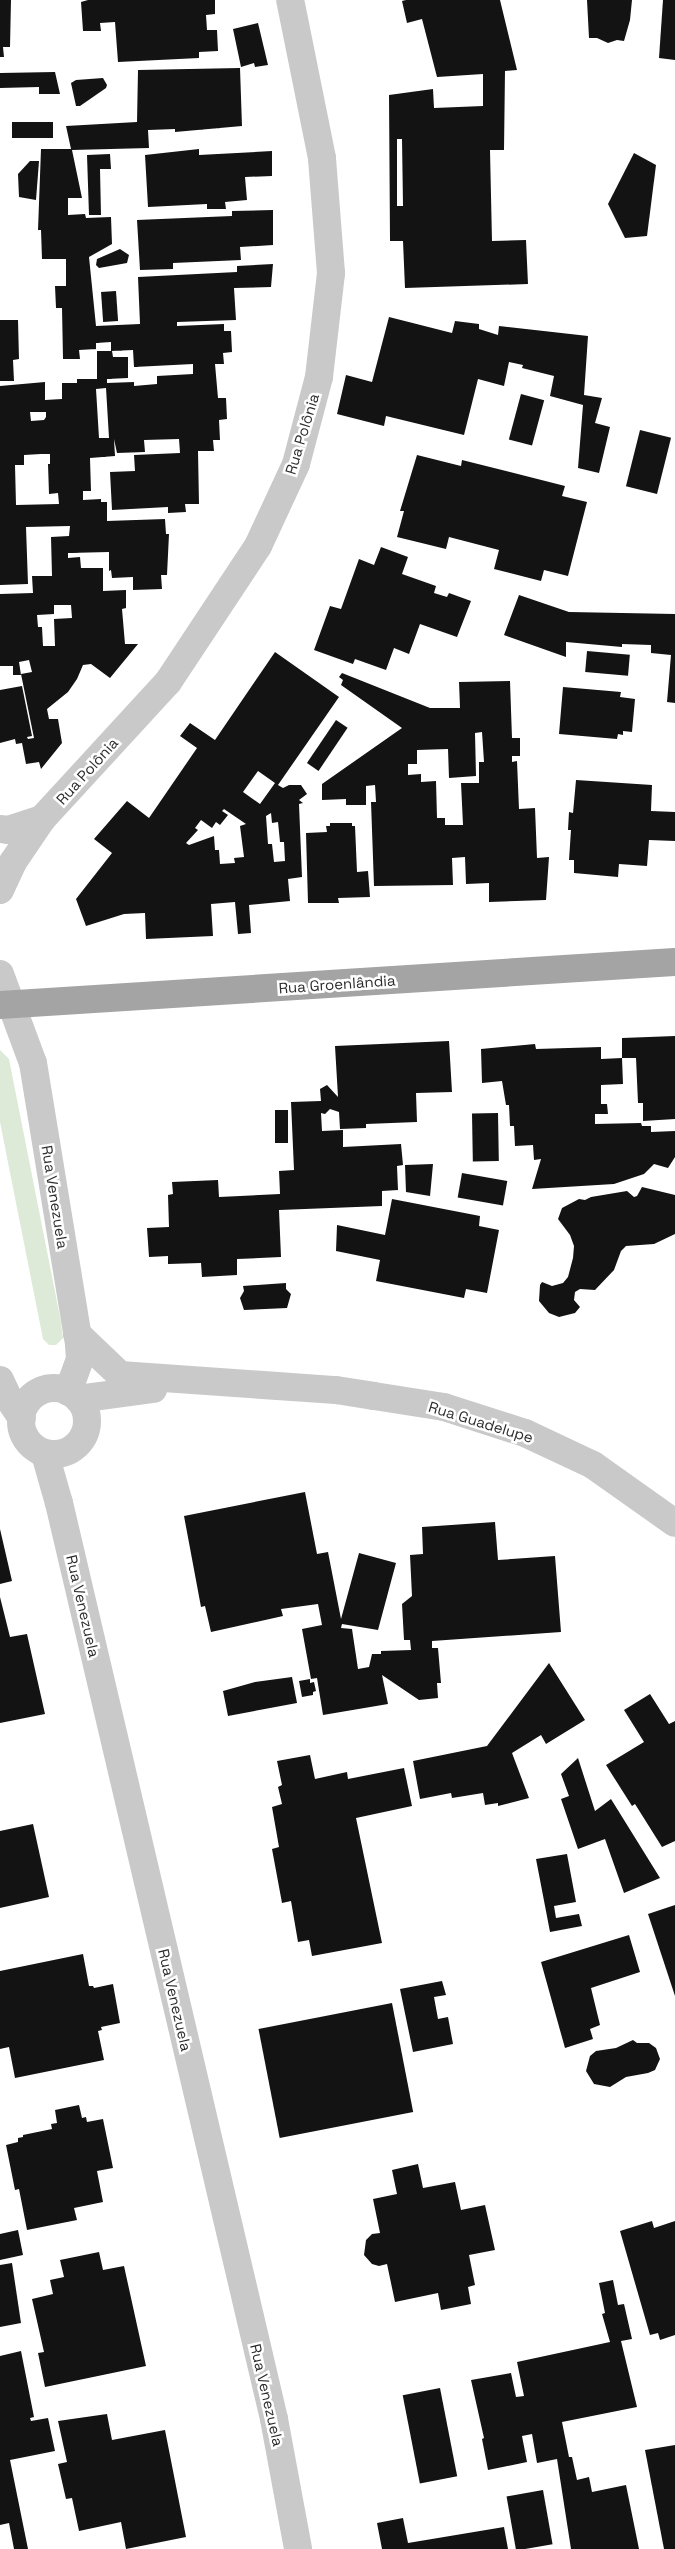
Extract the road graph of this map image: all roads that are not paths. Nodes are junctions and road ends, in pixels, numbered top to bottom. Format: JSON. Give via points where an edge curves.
{"nodes":[{"id":1,"x":290,"y":0,"type":"edge"},
{"id":2,"x":42,"y":819,"type":"junction"},
{"id":3,"x":0,"y":829,"type":"edge"},
{"id":4,"x":0,"y":890,"type":"edge"},
{"id":5,"x":675,"y":962,"type":"edge"},
{"id":6,"x":0,"y":974,"type":"edge"},
{"id":7,"x":6,"y":1005,"type":"edge"},
{"id":8,"x":77,"y":1334,"type":"junction"},
{"id":9,"x":0,"y":1380,"type":"edge"},
{"id":10,"x":204,"y":1383,"type":"junction"},
{"id":11,"x":73,"y":1396,"type":"junction"},
{"id":12,"x":15,"y":1429,"type":"edge"},
{"id":13,"x":45,"y":1454,"type":"junction"},
{"id":14,"x":675,"y":1523,"type":"edge"},
{"id":15,"x":298,"y":2549,"type":"edge"}],
"edges":[{"from":1,"to":2,"type":"street","name":"Rua Polônia","via":[[322,158],[331,273],[319,376],[296,464],[258,546],[168,682]]},
{"from":2,"to":3,"type":"street","name":"Rua Polônia","via":[[8,830]]},
{"from":2,"to":4,"type":"street","name":"Rua Polônia","via":[[13,862]]},
{"from":5,"to":7,"type":"main road","name":"Rua Groenlândia"},
{"from":6,"to":7,"type":"street"},
{"from":7,"to":8,"type":"street","name":"Rua Venezuela","via":[[32,1063]]},
{"from":8,"to":10,"type":"street","name":"Rua Guadelupe","via":[[120,1375]]},
{"from":8,"to":11,"type":"street","name":"Rua Venezuela","via":[[80,1359]]},
{"from":9,"to":12,"type":"street","via":[[9,1399]]},
{"from":10,"to":11,"type":"street","name":"Rua Guadelupe"},
{"from":10,"to":14,"type":"street","name":"Rua Guadelupe","via":[[336,1390],[444,1407],[525,1433],[594,1465]]},
{"from":11,"to":12,"type":"street","via":[[51,1389],[41,1391],[25,1406]]},
{"from":11,"to":13,"type":"street","via":[[86,1416],[82,1438],[72,1449]]},
{"from":12,"to":13,"type":"street"},
{"from":13,"to":15,"type":"street","name":"Rua Venezuela","via":[[271,2409]]}]}
